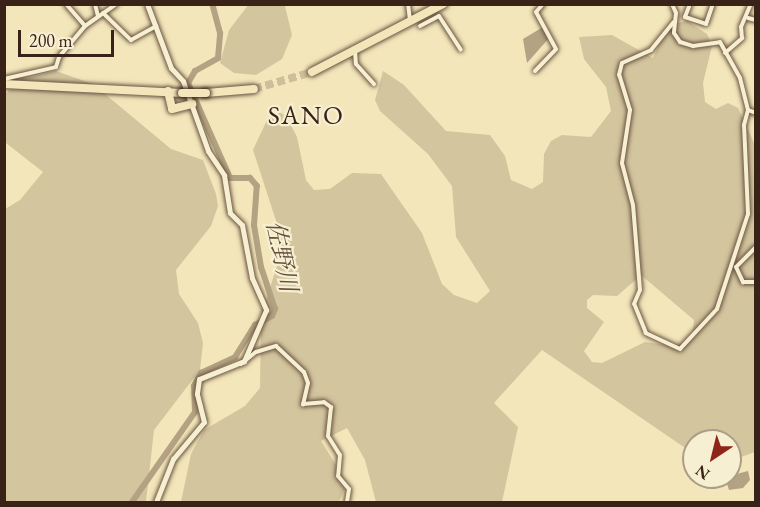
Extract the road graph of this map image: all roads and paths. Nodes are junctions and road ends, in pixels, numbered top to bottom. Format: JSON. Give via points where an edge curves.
{"nodes":[{"id":1,"x":66,"y":4,"type":"edge"},
{"id":2,"x":95,"y":4,"type":"edge"},
{"id":3,"x":116,"y":4,"type":"edge"},
{"id":4,"x":147,"y":4,"type":"edge"},
{"id":5,"x":408,"y":4,"type":"edge"},
{"id":6,"x":442,"y":4,"type":"edge"},
{"id":7,"x":543,"y":4,"type":"edge"},
{"id":8,"x":672,"y":4,"type":"edge"},
{"id":9,"x":690,"y":4,"type":"edge"},
{"id":10,"x":713,"y":4,"type":"edge"},
{"id":11,"x":751,"y":4,"type":"edge"},
{"id":12,"x":103,"y":12,"type":"junction"},
{"id":13,"x":98,"y":16,"type":"junction"},
{"id":14,"x":748,"y":18,"type":"junction"},
{"id":15,"x":756,"y":20,"type":"edge"},
{"id":16,"x":411,"y":21,"type":"junction"},
{"id":17,"x":674,"y":22,"type":"junction"},
{"id":18,"x":85,"y":26,"type":"junction"},
{"id":19,"x":156,"y":26,"type":"junction"},
{"id":20,"x":420,"y":26,"type":"dead end"},
{"id":21,"x":461,"y":50,"type":"dead end"},
{"id":22,"x":354,"y":51,"type":"junction"},
{"id":23,"x":725,"y":53,"type":"junction"},
{"id":24,"x":535,"y":71,"type":"dead end"},
{"id":25,"x":312,"y":72,"type":"tunnel mouth"},
{"id":26,"x":4,"y":79,"type":"edge"},
{"id":27,"x":4,"y":84,"type":"edge"},
{"id":28,"x":375,"y":84,"type":"dead end"},
{"id":29,"x":254,"y":89,"type":"tunnel mouth"},
{"id":30,"x":168,"y":91,"type":"junction"},
{"id":31,"x":192,"y":104,"type":"junction"},
{"id":32,"x":748,"y":110,"type":"junction"},
{"id":33,"x":756,"y":113,"type":"edge"},
{"id":34,"x":756,"y":247,"type":"edge"},
{"id":35,"x":756,"y":282,"type":"edge"},
{"id":36,"x":241,"y":364,"type":"junction"},
{"id":37,"x":156,"y":502,"type":"edge"},
{"id":38,"x":347,"y":502,"type":"edge"}],
"edges":[{"from":1,"to":18,"type":"street"},
{"from":2,"to":13,"type":"street"},
{"from":3,"to":12,"type":"street"},
{"from":4,"to":19,"type":"main road"},
{"from":5,"to":16,"type":"street"},
{"from":6,"to":16,"type":"highway"},
{"from":7,"to":24,"type":"street","via":[[537,16],[556,49]]},
{"from":8,"to":17,"type":"street"},
{"from":9,"to":10,"type":"street","via":[[685,17],[706,24]]},
{"from":11,"to":14,"type":"street"},
{"from":12,"to":13,"type":"street"},
{"from":12,"to":19,"type":"street","via":[[131,40]]},
{"from":13,"to":18,"type":"street"},
{"from":14,"to":15,"type":"street"},
{"from":14,"to":23,"type":"street","via":[[741,27],[742,38]]},
{"from":16,"to":22,"type":"highway"},
{"from":17,"to":23,"type":"street","via":[[680,42],[693,46],[716,40]]},
{"from":17,"to":32,"type":"street","via":[[651,50],[626,61],[619,71],[630,110],[622,163],[633,205],[640,290],[634,303],[646,333],[668,346],[686,347],[720,302],[748,214],[744,125]]},
{"from":18,"to":26,"type":"street","via":[[58,57],[56,67]]},
{"from":19,"to":31,"type":"main road","via":[[171,68],[180,77]]},
{"from":20,"to":21,"type":"street","via":[[439,16]]},
{"from":22,"to":25,"type":"highway"},
{"from":22,"to":28,"type":"street","via":[[356,64]]},
{"from":23,"to":32,"type":"street","via":[[741,78]]},
{"from":27,"to":30,"type":"highway"},
{"from":29,"to":30,"type":"highway","bridge":true},
{"from":30,"to":31,"type":"highway","via":[[172,109]]},
{"from":31,"to":36,"type":"main road","via":[[208,151],[225,179],[230,213],[242,225],[254,287],[266,307]]},
{"from":32,"to":33,"type":"street"},
{"from":34,"to":35,"type":"street","via":[[739,260],[736,270],[743,282]]},
{"from":36,"to":37,"type":"main road","via":[[199,380],[196,394],[204,422],[173,459]]},
{"from":36,"to":38,"type":"street","via":[[255,352],[276,346],[304,372],[308,383],[303,404],[324,402],[331,407],[328,436],[340,455],[338,476],[349,489]]}]}
